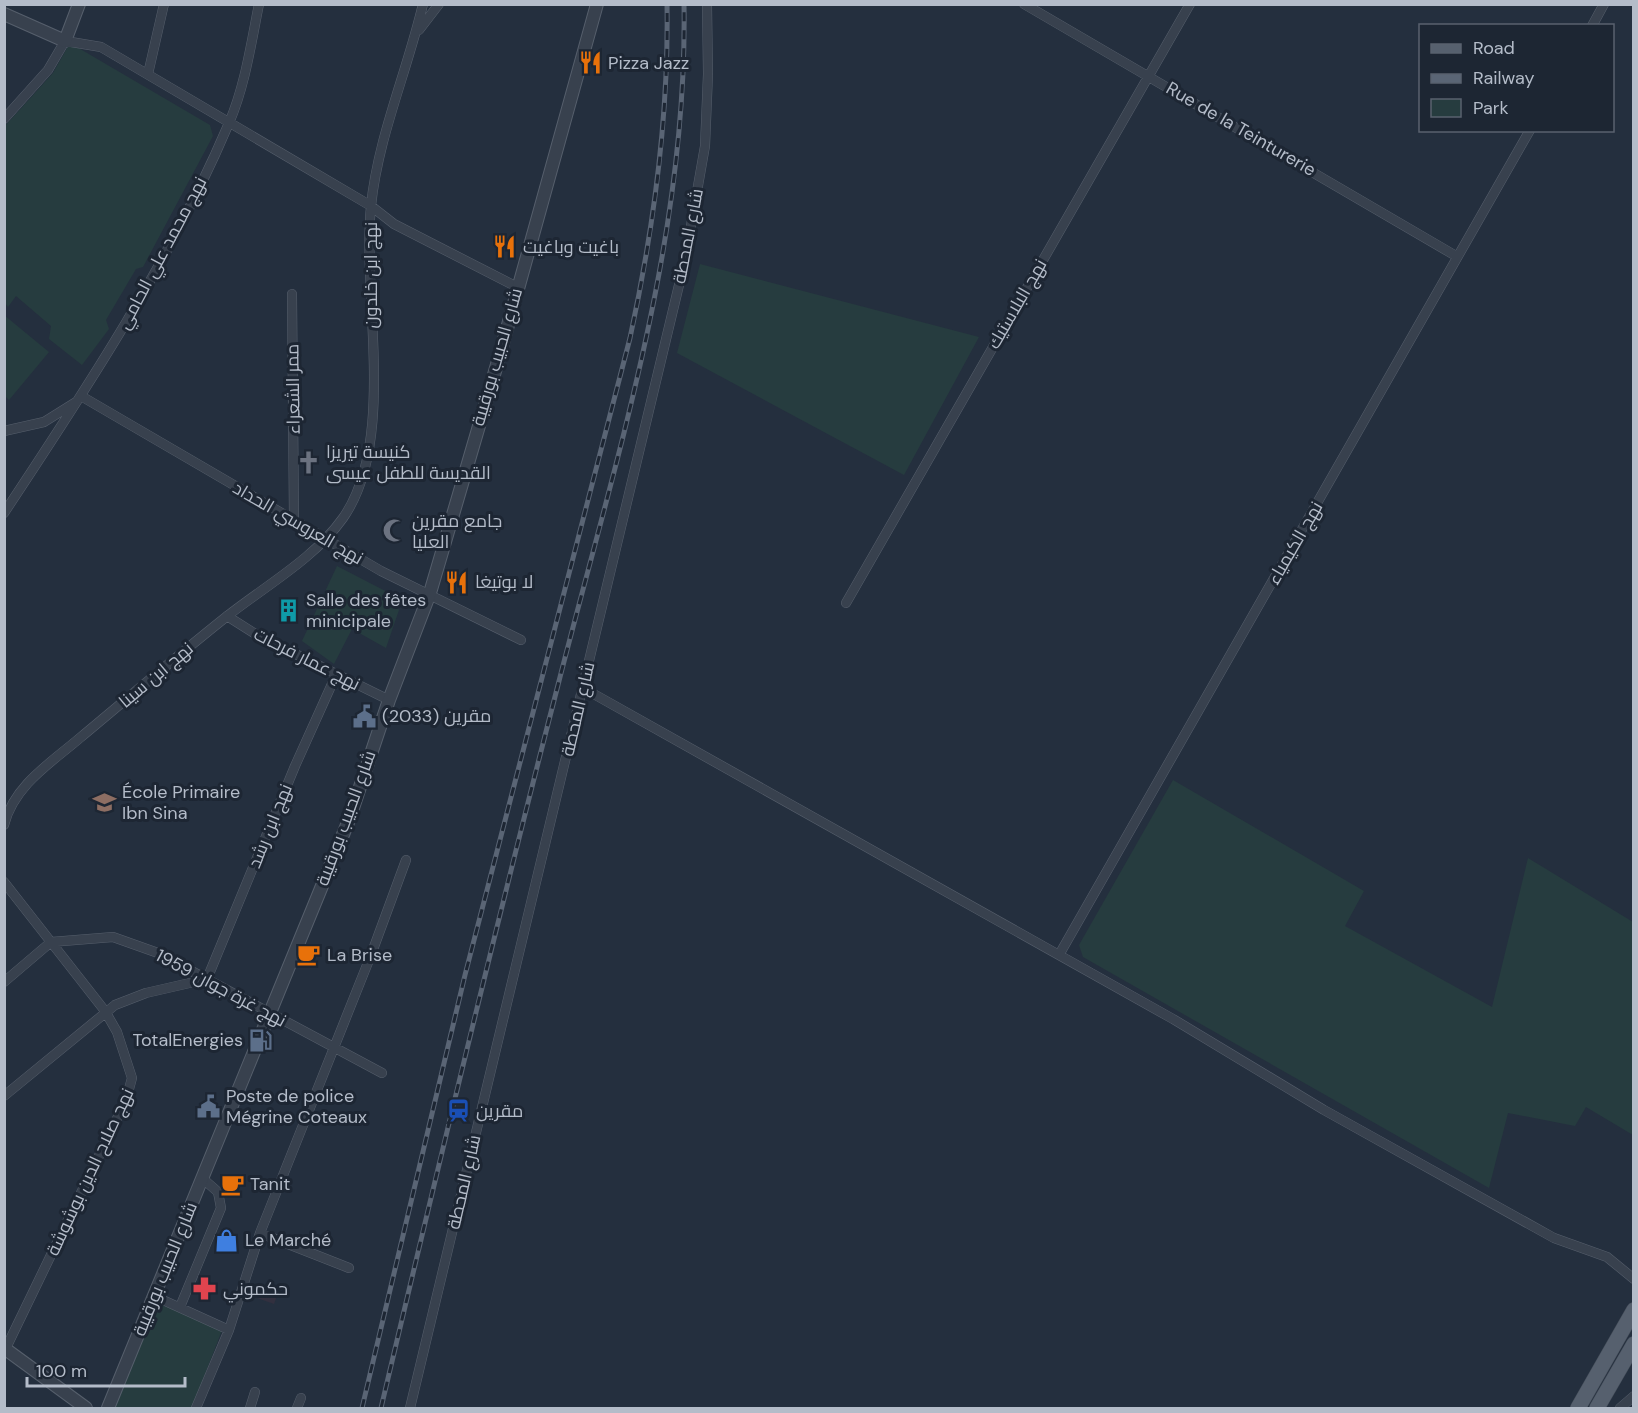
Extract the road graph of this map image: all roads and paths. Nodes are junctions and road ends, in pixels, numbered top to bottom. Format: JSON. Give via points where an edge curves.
{"nodes":[{"id":1,"x":79,"y":4,"type":"edge"},
{"id":2,"x":164,"y":4,"type":"edge"},
{"id":3,"x":260,"y":4,"type":"edge"},
{"id":4,"x":423,"y":4,"type":"edge"},
{"id":5,"x":438,"y":4,"type":"edge"},
{"id":6,"x":597,"y":4,"type":"edge"},
{"id":7,"x":707,"y":4,"type":"edge"},
{"id":8,"x":1024,"y":4,"type":"edge"},
{"id":9,"x":1190,"y":4,"type":"edge"},
{"id":10,"x":1604,"y":4,"type":"edge"},
{"id":11,"x":4,"y":14,"type":"edge"},
{"id":12,"x":1593,"y":24,"type":"edge"},
{"id":13,"x":416,"y":35,"type":"junction"},
{"id":14,"x":65,"y":41,"type":"junction"},
{"id":15,"x":148,"y":74,"type":"junction"},
{"id":16,"x":1150,"y":76,"type":"junction"},
{"id":17,"x":4,"y":119,"type":"edge"},
{"id":18,"x":230,"y":122,"type":"junction"},
{"id":19,"x":1529,"y":132,"type":"edge"},
{"id":20,"x":371,"y":206,"type":"junction"},
{"id":21,"x":1456,"y":256,"type":"junction"},
{"id":22,"x":517,"y":287,"type":"junction"},
{"id":23,"x":292,"y":294,"type":"dead end"},
{"id":24,"x":80,"y":398,"type":"junction"},
{"id":25,"x":4,"y":431,"type":"edge"},
{"id":26,"x":4,"y":513,"type":"edge"},
{"id":27,"x":294,"y":520,"type":"junction"},
{"id":28,"x":324,"y":540,"type":"junction"},
{"id":29,"x":430,"y":593,"type":"junction"},
{"id":30,"x":846,"y":603,"type":"dead end"},
{"id":31,"x":227,"y":616,"type":"junction"},
{"id":32,"x":521,"y":640,"type":"dead end"},
{"id":33,"x":336,"y":675,"type":"junction"},
{"id":34,"x":583,"y":688,"type":"junction"},
{"id":35,"x":389,"y":700,"type":"junction"},
{"id":36,"x":4,"y":825,"type":"edge"},
{"id":37,"x":406,"y":860,"type":"dead end"},
{"id":38,"x":4,"y":882,"type":"edge"},
{"id":39,"x":51,"y":942,"type":"junction"},
{"id":40,"x":1059,"y":956,"type":"junction"},
{"id":41,"x":207,"y":979,"type":"junction"},
{"id":42,"x":4,"y":982,"type":"edge"},
{"id":43,"x":105,"y":1011,"type":"junction"},
{"id":44,"x":270,"y":1011,"type":"junction"},
{"id":45,"x":332,"y":1047,"type":"junction"},
{"id":46,"x":382,"y":1073,"type":"dead end"},
{"id":47,"x":4,"y":1096,"type":"edge"},
{"id":48,"x":202,"y":1178,"type":"junction"},
{"id":49,"x":260,"y":1233,"type":"junction"},
{"id":50,"x":349,"y":1268,"type":"dead end"},
{"id":51,"x":1634,"y":1279,"type":"edge"},
{"id":52,"x":154,"y":1296,"type":"junction"},
{"id":53,"x":180,"y":1307,"type":"junction"},
{"id":54,"x":1634,"y":1310,"type":"edge"},
{"id":55,"x":229,"y":1330,"type":"junction"},
{"id":56,"x":1634,"y":1344,"type":"edge"},
{"id":57,"x":5,"y":1348,"type":"edge"},
{"id":58,"x":255,"y":1392,"type":"dead end"},
{"id":59,"x":1634,"y":1396,"type":"edge"},
{"id":60,"x":301,"y":1398,"type":"dead end"},
{"id":61,"x":1622,"y":1405,"type":"edge"},
{"id":62,"x":1634,"y":1407,"type":"edge"},
{"id":63,"x":86,"y":1408,"type":"edge"},
{"id":64,"x":108,"y":1408,"type":"edge"},
{"id":65,"x":196,"y":1408,"type":"edge"},
{"id":66,"x":250,"y":1408,"type":"edge"},
{"id":67,"x":297,"y":1408,"type":"edge"},
{"id":68,"x":410,"y":1408,"type":"edge"},
{"id":69,"x":1578,"y":1408,"type":"edge"},
{"id":70,"x":1597,"y":1408,"type":"edge"}],
"edges":[{"from":1,"to":14,"type":"street"},
{"from":2,"to":15,"type":"street"},
{"from":3,"to":18,"type":"street","name":"نهج محمد علي الحامي"},
{"from":4,"to":13,"type":"street","name":"نهج ابن خلدون"},
{"from":5,"to":13,"type":"street"},
{"from":6,"to":22,"type":"street","name":"شارع الحبيب بورقيبة"},
{"from":7,"to":34,"type":"street","name":"شارع المحطة","via":[[707,112],[698,191]]},
{"from":8,"to":16,"type":"street","name":"Rue de la Teinturerie"},
{"from":9,"to":16,"type":"street","name":"نهج البلاستيك"},
{"from":10,"to":12,"type":"street"},
{"from":11,"to":14,"type":"street"},
{"from":13,"to":20,"type":"street","name":"نهج ابن خلدون","via":[[394,103]]},
{"from":14,"to":15,"type":"street","via":[[101,47]]},
{"from":14,"to":17,"type":"street","via":[[48,70]]},
{"from":15,"to":18,"type":"street"},
{"from":16,"to":21,"type":"street","name":"Rue de la Teinturerie"},
{"from":16,"to":30,"type":"street","name":"نهج البلاستيك"},
{"from":18,"to":20,"type":"street"},
{"from":18,"to":24,"type":"street","name":"نهج محمد علي الحامي","via":[[149,286]]},
{"from":19,"to":21,"type":"street","name":"نهج الكيمياء"},
{"from":20,"to":22,"type":"street","via":[[403,229]]},
{"from":20,"to":28,"type":"street","name":"نهج ابن خلدون","via":[[372,417],[367,459],[344,517]]},
{"from":21,"to":40,"type":"street","name":"نهج الكيمياء"},
{"from":22,"to":29,"type":"street","name":"شارع الحبيب بورقيبة"},
{"from":23,"to":27,"type":"street","name":"ممر الشعراء"},
{"from":24,"to":25,"type":"street","via":[[44,423]]},
{"from":24,"to":26,"type":"street","name":"نهج محمد علي الحامي"},
{"from":24,"to":27,"type":"street","name":"نهج العروسي الحداد"},
{"from":27,"to":28,"type":"street","name":"نهج العروسي الحداد"},
{"from":28,"to":29,"type":"street","name":"نهج العروسي الحداد"},
{"from":28,"to":31,"type":"street","name":"نهج ابن سينا"},
{"from":29,"to":32,"type":"street","name":"نهج العروسي الحداد"},
{"from":29,"to":35,"type":"street","name":"شارع الحبيب بورقيبة"},
{"from":31,"to":33,"type":"street","name":"نهج عمار فرحات"},
{"from":31,"to":36,"type":"street","name":"نهج ابن سينا","via":[[38,772],[8,812]]},
{"from":33,"to":35,"type":"street","name":"نهج عمار فرحات"},
{"from":33,"to":41,"type":"street","name":"نهج ابن رشد"},
{"from":34,"to":40,"type":"street"},
{"from":34,"to":68,"type":"street","name":"شارع المحطة"},
{"from":35,"to":44,"type":"street","name":"شارع الحبيب بورقيبة","via":[[349,820]]},
{"from":37,"to":45,"type":"street"},
{"from":38,"to":39,"type":"street","name":"نهج صلاح الدين بوشوشة"},
{"from":39,"to":41,"type":"street","name":"نهج غرة جوان 1959","via":[[113,937],[158,953]]},
{"from":39,"to":42,"type":"street"},
{"from":39,"to":43,"type":"street","name":"نهج صلاح الدين بوشوشة"},
{"from":40,"to":51,"type":"street","via":[[1554,1238],[1607,1257]]},
{"from":41,"to":43,"type":"street","via":[[128,999]]},
{"from":41,"to":44,"type":"street","name":"نهج غرة جوان 1959"},
{"from":43,"to":47,"type":"street"},
{"from":43,"to":57,"type":"street","name":"نهج صلاح الدين بوشوشة","via":[[117,1032],[132,1078],[126,1100]]},
{"from":44,"to":45,"type":"street","name":"نهج غرة جوان 1959"},
{"from":44,"to":48,"type":"street","name":"شارع الحبيب بورقيبة"},
{"from":45,"to":46,"type":"street","name":"نهج غرة جوان 1959"},
{"from":45,"to":49,"type":"street"},
{"from":48,"to":52,"type":"street","name":"شارع الحبيب بورقيبة"},
{"from":48,"to":53,"type":"street","via":[[218,1192],[221,1208]]},
{"from":49,"to":50,"type":"street"},
{"from":49,"to":55,"type":"street"},
{"from":52,"to":53,"type":"street"},
{"from":52,"to":64,"type":"street","name":"شارع الحبيب بورقيبة"},
{"from":53,"to":55,"type":"street"},
{"from":54,"to":69,"type":"main road"},
{"from":55,"to":65,"type":"street"},
{"from":56,"to":70,"type":"main road"},
{"from":57,"to":63,"type":"street"},
{"from":58,"to":66,"type":"street"},
{"from":59,"to":61,"type":"street"},
{"from":60,"to":67,"type":"street"},
{"from":61,"to":62,"type":"street"}]}
